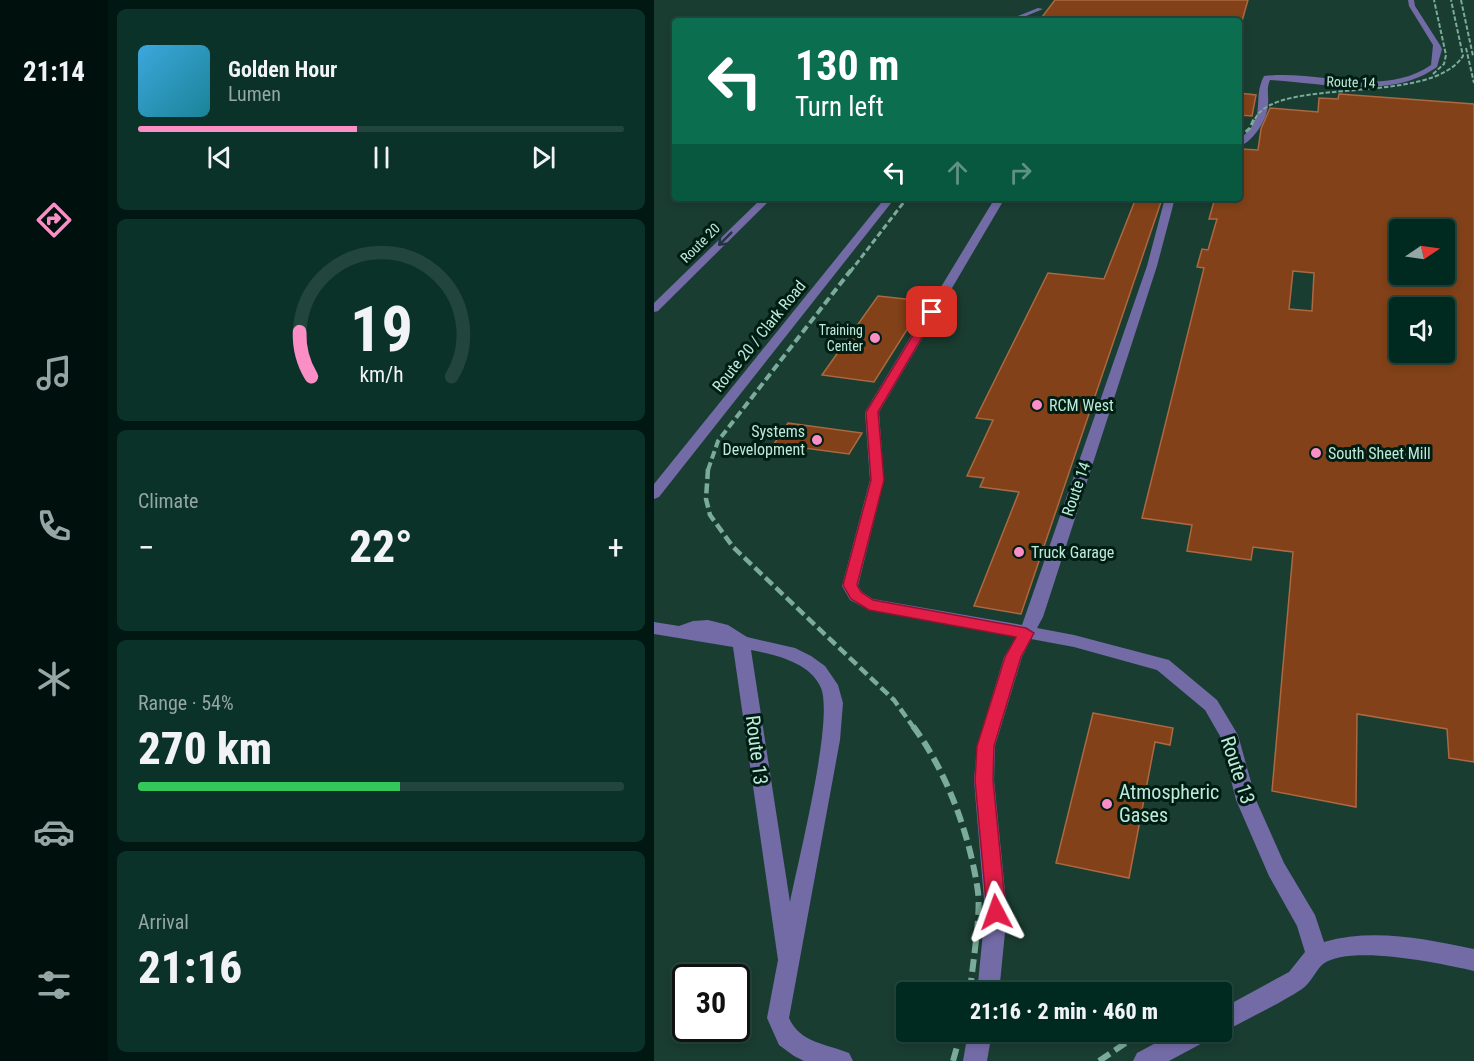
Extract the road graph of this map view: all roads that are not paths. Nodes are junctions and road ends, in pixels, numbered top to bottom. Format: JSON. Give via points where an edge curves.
{"nodes":[{"id":1,"x":1048,"y":0,"type":"edge"},
{"id":2,"x":1411,"y":0,"type":"edge"},
{"id":3,"x":1040,"y":9,"type":"junction"},
{"id":4,"x":1016,"y":18,"type":"edge"},
{"id":5,"x":1032,"y":18,"type":"edge"},
{"id":6,"x":1242,"y":141,"type":"edge"},
{"id":7,"x":764,"y":201,"type":"edge"},
{"id":8,"x":888,"y":201,"type":"edge"},
{"id":9,"x":998,"y":201,"type":"edge"},
{"id":10,"x":1169,"y":201,"type":"edge"},
{"id":11,"x":654,"y":309,"type":"edge"},
{"id":12,"x":654,"y":494,"type":"edge"},
{"id":13,"x":654,"y":628,"type":"edge"},
{"id":14,"x":1026,"y":633,"type":"junction"},
{"id":15,"x":741,"y":641,"type":"junction"},
{"id":16,"x":1317,"y":955,"type":"junction"},
{"id":17,"x":1474,"y":960,"type":"edge"},
{"id":18,"x":789,"y":966,"type":"junction"},
{"id":19,"x":989,"y":982,"type":"edge"},
{"id":20,"x":1232,"y":1015,"type":"edge"},
{"id":21,"x":978,"y":1042,"type":"edge"},
{"id":22,"x":1181,"y":1042,"type":"edge"},
{"id":23,"x":841,"y":1061,"type":"edge"},
{"id":24,"x":975,"y":1061,"type":"edge"},
{"id":25,"x":1144,"y":1061,"type":"edge"}],
"edges":[{"from":1,"to":3,"type":"street"},
{"from":2,"to":6,"type":"street","name":"Route 14","via":[[1438,50],[1431,70],[1418,77],[1370,84],[1268,78],[1263,87],[1262,119]]},
{"from":3,"to":4,"type":"street"},
{"from":3,"to":5,"type":"street"},
{"from":7,"to":11,"type":"street","name":"Route 20","one_way":true},
{"from":8,"to":12,"type":"street","name":"Route 20 / Clark Road"},
{"from":9,"to":14,"type":"street","name":"Route 13","via":[[872,412],[878,480],[850,585],[856,596],[869,604]]},
{"from":10,"to":14,"type":"street","name":"Route 14","via":[[1152,266]]},
{"from":13,"to":15,"type":"street","name":"Route 13"},
{"from":14,"to":16,"type":"street","name":"Route 13","via":[[1074,641],[1163,665],[1211,705],[1229,735],[1246,800],[1276,868],[1307,922]]},
{"from":14,"to":19,"type":"street","name":"Route 14","via":[[1013,657],[986,746],[984,780],[996,912]]},
{"from":15,"to":18,"type":"street","name":"Route 13"},
{"from":15,"to":18,"type":"street","name":"Route 13","via":[[804,659],[823,676],[834,702],[822,794]]},
{"from":16,"to":17,"type":"street","via":[[1351,945],[1388,944]]},
{"from":16,"to":20,"type":"street","via":[[1297,980]]},
{"from":18,"to":23,"type":"street","name":"Route 13","via":[[778,1018],[780,1028],[795,1045]]},
{"from":21,"to":24,"type":"street"},
{"from":22,"to":25,"type":"street"}]}
